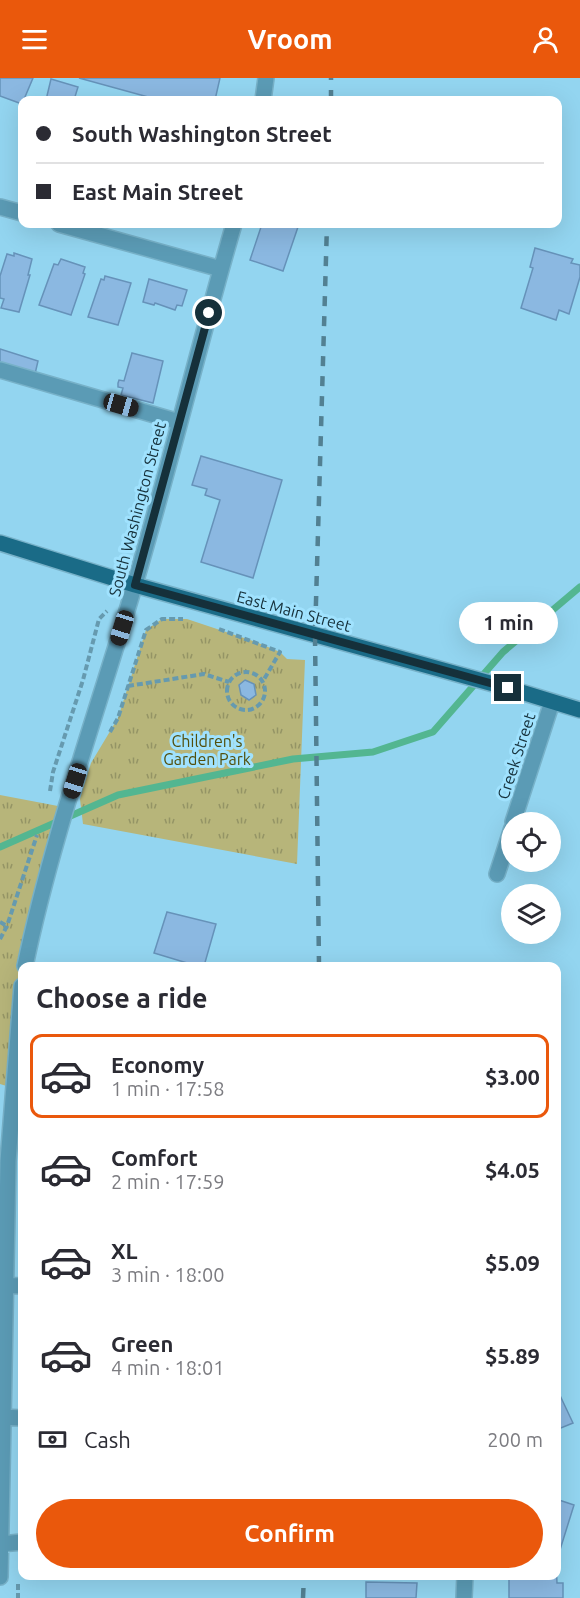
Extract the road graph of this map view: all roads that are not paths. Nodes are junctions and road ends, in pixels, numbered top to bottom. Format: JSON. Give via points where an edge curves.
{"nodes":[{"id":1,"x":266,"y":78,"type":"edge"},
{"id":2,"x":264,"y":96,"type":"edge"},
{"id":3,"x":0,"y":207,"type":"edge"},
{"id":4,"x":18,"y":212,"type":"edge"},
{"id":5,"x":73,"y":228,"type":"edge"},
{"id":6,"x":233,"y":228,"type":"edge"},
{"id":7,"x":221,"y":269,"type":"junction"},
{"id":8,"x":0,"y":370,"type":"edge"},
{"id":9,"x":179,"y":422,"type":"junction"},
{"id":10,"x":0,"y":543,"type":"edge"},
{"id":11,"x":135,"y":585,"type":"junction"},
{"id":12,"x":552,"y":702,"type":"junction"},
{"id":13,"x":580,"y":710,"type":"edge"},
{"id":14,"x":516,"y":812,"type":"edge"},
{"id":15,"x":501,"y":862,"type":"edge"},
{"id":16,"x":497,"y":874,"type":"dead end"},
{"id":17,"x":26,"y":962,"type":"edge"},
{"id":18,"x":18,"y":1013,"type":"edge"},
{"id":19,"x":7,"y":1086,"type":"edge"},
{"id":20,"x":2,"y":1285,"type":"edge"},
{"id":21,"x":18,"y":1286,"type":"edge"},
{"id":22,"x":2,"y":1417,"type":"junction"},
{"id":23,"x":18,"y":1418,"type":"edge"},
{"id":24,"x":18,"y":1543,"type":"edge"},
{"id":25,"x":1,"y":1548,"type":"edge"},
{"id":26,"x":0,"y":1577,"type":"edge"},
{"id":27,"x":465,"y":1580,"type":"edge"},
{"id":28,"x":464,"y":1598,"type":"edge"}],
"edges":[{"from":1,"to":2,"type":"street"},
{"from":3,"to":4,"type":"street"},
{"from":5,"to":7,"type":"street"},
{"from":6,"to":7,"type":"street","name":"South Washington Street"},
{"from":7,"to":9,"type":"street","name":"South Washington Street"},
{"from":8,"to":9,"type":"street"},
{"from":9,"to":11,"type":"street","name":"South Washington Street"},
{"from":10,"to":11,"type":"main road","name":"East Main Street"},
{"from":11,"to":12,"type":"main road","name":"East Main Street"},
{"from":11,"to":17,"type":"street","name":"South Washington Street","via":[[38,905]]},
{"from":12,"to":13,"type":"main road","name":"East Main Street"},
{"from":12,"to":14,"type":"street","name":"Creek Street"},
{"from":15,"to":16,"type":"street"},
{"from":18,"to":19,"type":"street"},
{"from":19,"to":20,"type":"street"},
{"from":20,"to":21,"type":"street"},
{"from":20,"to":22,"type":"street"},
{"from":22,"to":23,"type":"street"},
{"from":22,"to":25,"type":"street"},
{"from":24,"to":25,"type":"street"},
{"from":25,"to":26,"type":"street"},
{"from":27,"to":28,"type":"street"}]}
